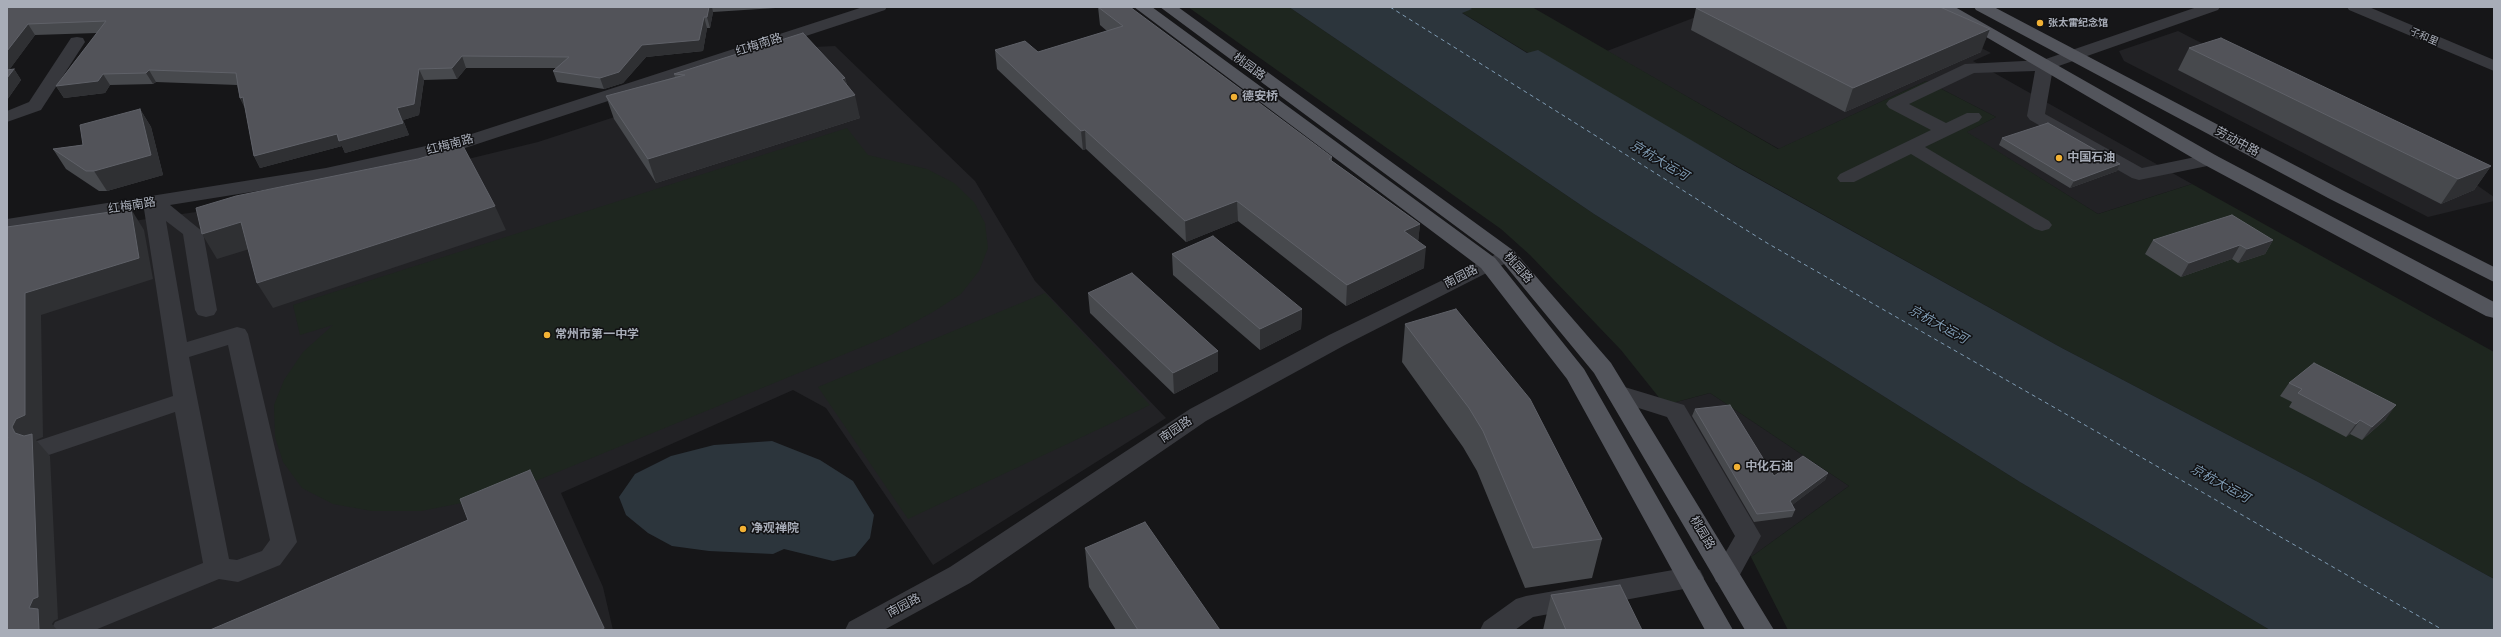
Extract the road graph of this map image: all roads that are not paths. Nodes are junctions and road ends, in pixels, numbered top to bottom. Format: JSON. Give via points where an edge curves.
{"nodes":[{"id":1,"x":880,"y":7,"type":"edge"},
{"id":2,"x":1142,"y":7,"type":"edge"},
{"id":3,"x":1168,"y":7,"type":"edge"},
{"id":4,"x":1943,"y":7,"type":"edge"},
{"id":5,"x":1982,"y":7,"type":"edge"},
{"id":6,"x":2212,"y":7,"type":"edge"},
{"id":7,"x":2355,"y":7,"type":"edge"},
{"id":8,"x":77,"y":42,"type":"dead end"},
{"id":9,"x":2075,"y":56,"type":"junction"},
{"id":10,"x":2045,"y":65,"type":"junction"},
{"id":11,"x":2494,"y":66,"type":"edge"},
{"id":12,"x":7,"y":117,"type":"edge"},
{"id":13,"x":1973,"y":117,"type":"dead end"},
{"id":14,"x":1946,"y":130,"type":"junction"},
{"id":15,"x":1912,"y":147,"type":"junction"},
{"id":16,"x":2210,"y":160,"type":"junction"},
{"id":17,"x":1848,"y":178,"type":"dead end"},
{"id":18,"x":153,"y":202,"type":"junction"},
{"id":19,"x":7,"y":225,"type":"edge"},
{"id":20,"x":2042,"y":225,"type":"dead end"},
{"id":21,"x":1498,"y":259,"type":"junction"},
{"id":22,"x":2494,"y":275,"type":"edge"},
{"id":23,"x":206,"y":310,"type":"dead end"},
{"id":24,"x":2494,"y":311,"type":"edge"},
{"id":25,"x":178,"y":353,"type":"junction"},
{"id":26,"x":1618,"y":393,"type":"junction"},
{"id":27,"x":186,"y":400,"type":"junction"},
{"id":28,"x":43,"y":448,"type":"dead end"},
{"id":29,"x":217,"y":568,"type":"junction"},
{"id":30,"x":1726,"y":574,"type":"junction"},
{"id":31,"x":1690,"y":578,"type":"junction"},
{"id":32,"x":65,"y":630,"type":"edge"},
{"id":33,"x":859,"y":630,"type":"edge"},
{"id":34,"x":1494,"y":630,"type":"edge"},
{"id":35,"x":1718,"y":630,"type":"edge"},
{"id":36,"x":1760,"y":630,"type":"edge"}],
"edges":[{"from":1,"to":18,"type":"street","name":"红梅南路","via":[[458,144],[326,174]]},
{"from":2,"to":21,"type":"main road","name":"桃园路"},
{"from":3,"to":21,"type":"main road","name":"桃园路"},
{"from":4,"to":10,"type":"main road"},
{"from":5,"to":9,"type":"main road","name":"劳动中路"},
{"from":6,"to":9,"type":"street"},
{"from":7,"to":11,"type":"street","name":"子和里"},
{"from":8,"to":12,"type":"street","via":[[35,106]]},
{"from":9,"to":10,"type":"street"},
{"from":9,"to":22,"type":"main road","name":"劳动中路"},
{"from":10,"to":14,"type":"street","via":[[1971,68],[1895,104]]},
{"from":10,"to":16,"type":"main road"},
{"from":10,"to":16,"type":"street","via":[[2036,116],[2139,174]]},
{"from":13,"to":14,"type":"street"},
{"from":14,"to":15,"type":"street"},
{"from":15,"to":17,"type":"street"},
{"from":15,"to":20,"type":"street"},
{"from":16,"to":24,"type":"main road"},
{"from":18,"to":19,"type":"street","name":"红梅南路"},
{"from":18,"to":23,"type":"street","via":[[193,232]]},
{"from":18,"to":25,"type":"street"},
{"from":21,"to":26,"type":"main road","name":"桃园路","via":[[1603,368]]},
{"from":21,"to":31,"type":"main road","name":"桃园路","via":[[1576,375]]},
{"from":21,"to":33,"type":"street","name":"南园路","via":[[1337,340],[1198,415],[960,575]]},
{"from":25,"to":27,"type":"street"},
{"from":25,"to":29,"type":"street","via":[[237,334],[284,542],[271,558],[238,571]]},
{"from":26,"to":30,"type":"main road","name":"桃园路"},
{"from":26,"to":30,"type":"street","via":[[1676,411],[1748,536]]},
{"from":27,"to":28,"type":"street"},
{"from":27,"to":29,"type":"street"},
{"from":29,"to":32,"type":"street"},
{"from":30,"to":36,"type":"main road","name":"桃园路"},
{"from":31,"to":34,"type":"street","via":[[1526,607]]},
{"from":31,"to":35,"type":"main road","name":"桃园路"}]}
